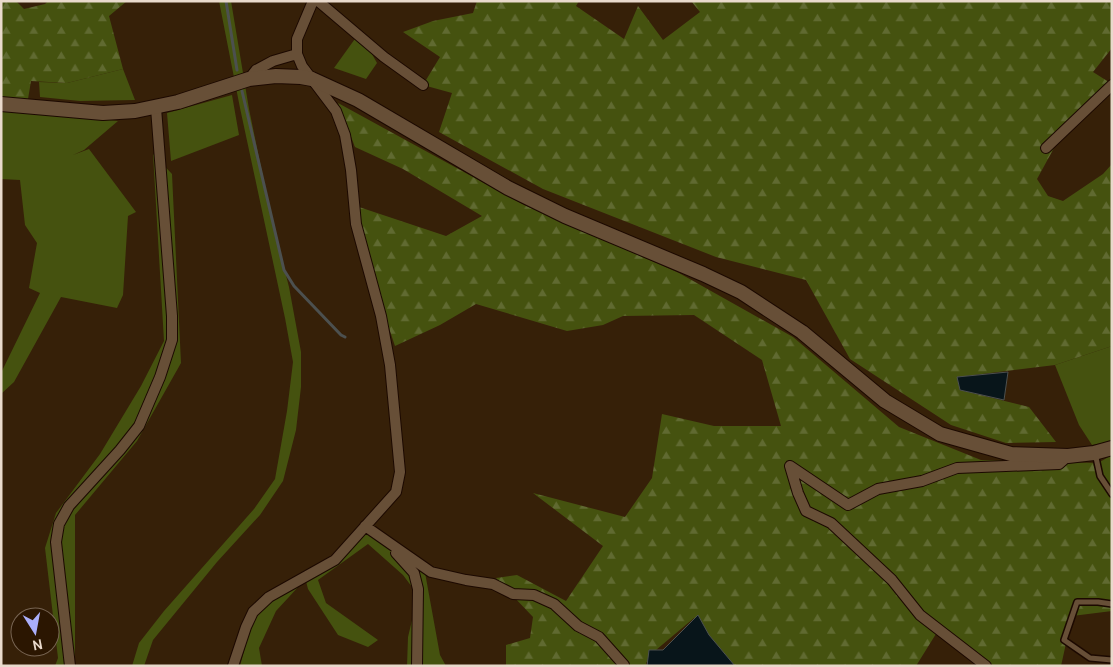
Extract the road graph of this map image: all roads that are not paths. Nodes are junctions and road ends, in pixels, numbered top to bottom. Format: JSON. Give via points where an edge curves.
{"nodes":[{"id":1,"x":313,"y":1,"type":"edge"},
{"id":2,"x":318,"y":1,"type":"edge"},
{"id":3,"x":297,"y":54,"type":"junction"},
{"id":4,"x":249,"y":79,"type":"junction"},
{"id":5,"x":312,"y":79,"type":"junction"},
{"id":6,"x":423,"y":85,"type":"dead end"},
{"id":7,"x":1112,"y":85,"type":"edge"},
{"id":8,"x":1,"y":104,"type":"edge"},
{"id":9,"x":156,"y":108,"type":"junction"},
{"id":10,"x":1046,"y":148,"type":"dead end"},
{"id":11,"x":1112,"y":448,"type":"edge"},
{"id":12,"x":1094,"y":452,"type":"junction"},
{"id":13,"x":1068,"y":456,"type":"junction"},
{"id":14,"x":1112,"y":494,"type":"edge"},
{"id":15,"x":365,"y":526,"type":"junction"},
{"id":16,"x":383,"y":539,"type":"junction"},
{"id":17,"x":1112,"y":604,"type":"edge"},
{"id":18,"x":1112,"y":660,"type":"edge"},
{"id":19,"x":624,"y":665,"type":"edge"},
{"id":20,"x":70,"y":666,"type":"edge"},
{"id":21,"x":233,"y":666,"type":"edge"},
{"id":22,"x":417,"y":666,"type":"edge"},
{"id":23,"x":986,"y":666,"type":"edge"}],
"edges":[{"from":1,"to":3,"type":"street","via":[[297,39]]},
{"from":2,"to":6,"type":"street","via":[[384,58]]},
{"from":3,"to":4,"type":"street","via":[[273,61],[256,70]]},
{"from":3,"to":5,"type":"street"},
{"from":4,"to":5,"type":"street","via":[[276,76]]},
{"from":4,"to":9,"type":"street"},
{"from":5,"to":13,"type":"street","via":[[358,100],[508,188],[741,292],[802,332],[885,401],[940,434],[1011,454]]},
{"from":5,"to":15,"type":"street","via":[[336,111],[345,135],[352,170],[356,224],[381,316],[390,365],[400,472],[396,492]]},
{"from":7,"to":10,"type":"street"},
{"from":8,"to":9,"type":"street","via":[[103,113]]},
{"from":9,"to":20,"type":"street","via":[[172,340],[139,426],[69,506],[59,524],[56,542]]},
{"from":11,"to":12,"type":"street"},
{"from":12,"to":13,"type":"street"},
{"from":12,"to":14,"type":"lane","via":[[1100,476]]},
{"from":13,"to":23,"type":"street","via":[[1059,464],[956,468],[922,481],[878,489],[848,505],[790,466],[806,511],[831,523],[892,580],[920,615]]},
{"from":15,"to":16,"type":"street"},
{"from":15,"to":21,"type":"street","via":[[335,560],[269,597],[253,612]]},
{"from":16,"to":19,"type":"street","via":[[431,572],[493,584],[513,594],[534,595],[554,604],[578,626],[599,637]]},
{"from":16,"to":22,"type":"street","via":[[414,573],[418,589]]},
{"from":17,"to":18,"type":"lane","via":[[1077,602],[1064,640],[1090,658]]}]}
